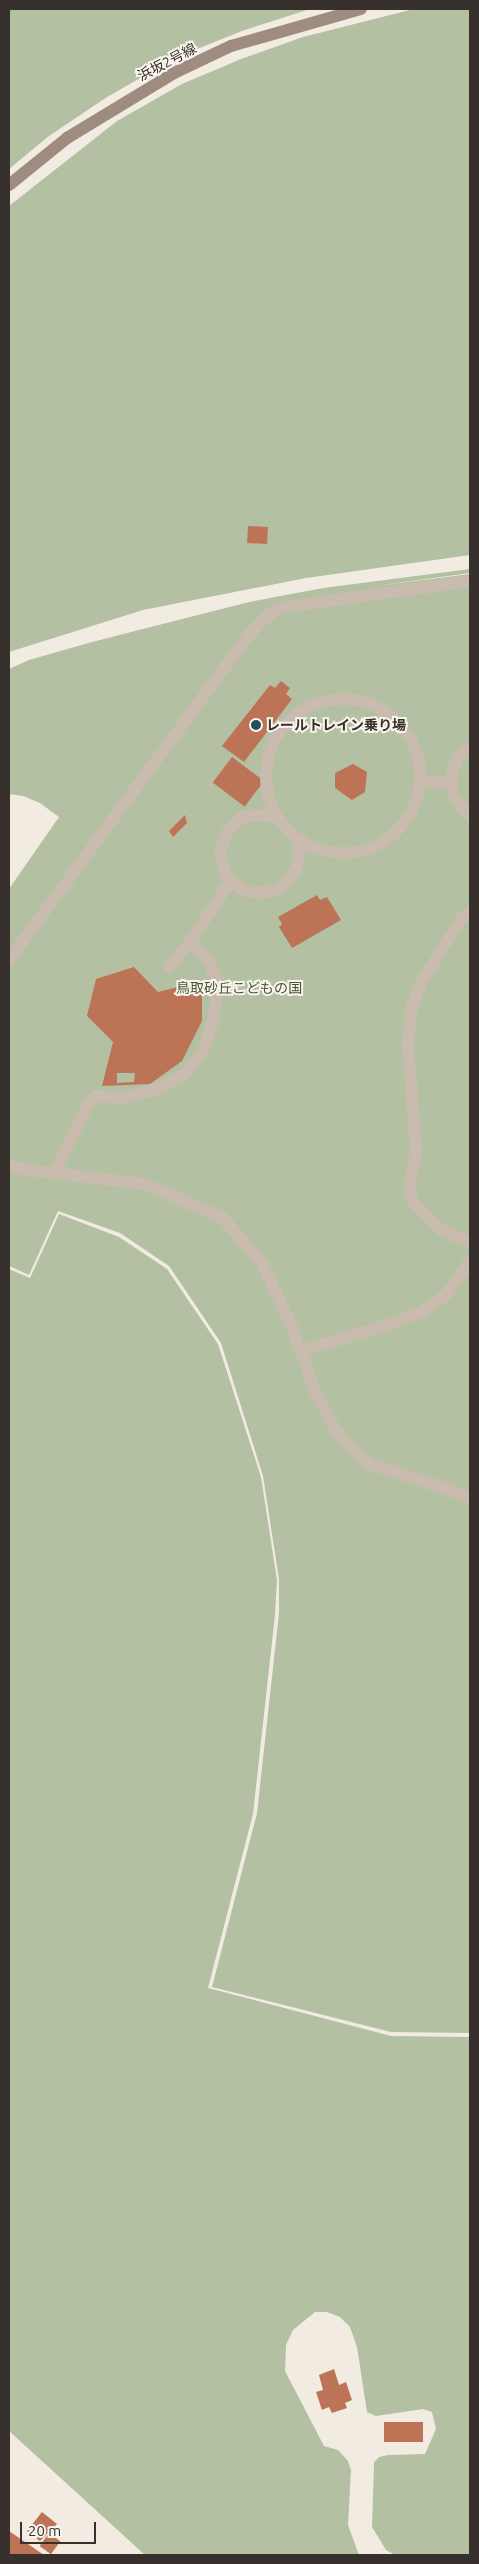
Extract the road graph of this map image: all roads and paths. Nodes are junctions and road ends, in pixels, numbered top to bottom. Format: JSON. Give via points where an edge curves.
{"nodes":[{"id":1,"x":361,"y":9,"type":"edge"},
{"id":2,"x":9,"y":185,"type":"edge"},
{"id":3,"x":470,"y":581,"type":"edge"},
{"id":4,"x":470,"y":747,"type":"edge"},
{"id":5,"x":421,"y":781,"type":"junction"},
{"id":6,"x":451,"y":783,"type":"junction"},
{"id":7,"x":470,"y":815,"type":"edge"},
{"id":8,"x":277,"y":816,"type":"junction"},
{"id":9,"x":300,"y":840,"type":"junction"},
{"id":10,"x":231,"y":881,"type":"junction"},
{"id":11,"x":467,"y":918,"type":"edge"},
{"id":12,"x":190,"y":942,"type":"junction"},
{"id":13,"x":9,"y":960,"type":"edge"},
{"id":14,"x":169,"y":967,"type":"dead end"},
{"id":15,"x":9,"y":1165,"type":"edge"},
{"id":16,"x":54,"y":1173,"type":"junction"},
{"id":17,"x":470,"y":1242,"type":"edge"},
{"id":18,"x":470,"y":1261,"type":"edge"},
{"id":19,"x":301,"y":1350,"type":"junction"},
{"id":20,"x":470,"y":1499,"type":"edge"}],
"edges":[{"from":1,"to":2,"type":"street","name":"浜坂2号線","via":[[230,46],[176,72],[67,138]]},
{"from":3,"to":13,"type":"street","via":[[278,608],[249,635]]},
{"from":4,"to":6,"type":"street","via":[[459,757]]},
{"from":5,"to":6,"type":"street"},
{"from":5,"to":8,"type":"street","via":[[416,748],[396,720],[367,702],[333,699],[317,704],[288,722],[270,750],[266,784]]},
{"from":5,"to":9,"type":"street","via":[[408,819],[377,845],[358,852],[338,853],[318,849]]},
{"from":6,"to":7,"type":"street","via":[[454,796]]},
{"from":8,"to":9,"type":"street"},
{"from":8,"to":10,"type":"street","via":[[254,814],[227,831],[220,852],[225,873]]},
{"from":9,"to":10,"type":"street","via":[[297,867],[281,887],[255,893]]},
{"from":10,"to":12,"type":"street"},
{"from":11,"to":17,"type":"street","via":[[422,981],[411,1009],[408,1044],[416,1150],[409,1188],[419,1209],[441,1230]]},
{"from":12,"to":14,"type":"street"},
{"from":12,"to":16,"type":"street","via":[[209,960],[218,985],[213,1021],[202,1053],[184,1075],[154,1090],[120,1098],[96,1096],[89,1103]]},
{"from":15,"to":16,"type":"street"},
{"from":16,"to":19,"type":"street","via":[[145,1184],[223,1218],[262,1264]]},
{"from":18,"to":19,"type":"street","via":[[446,1295],[423,1311]]},
{"from":19,"to":20,"type":"street","via":[[315,1391],[337,1432],[369,1464]]}]}
